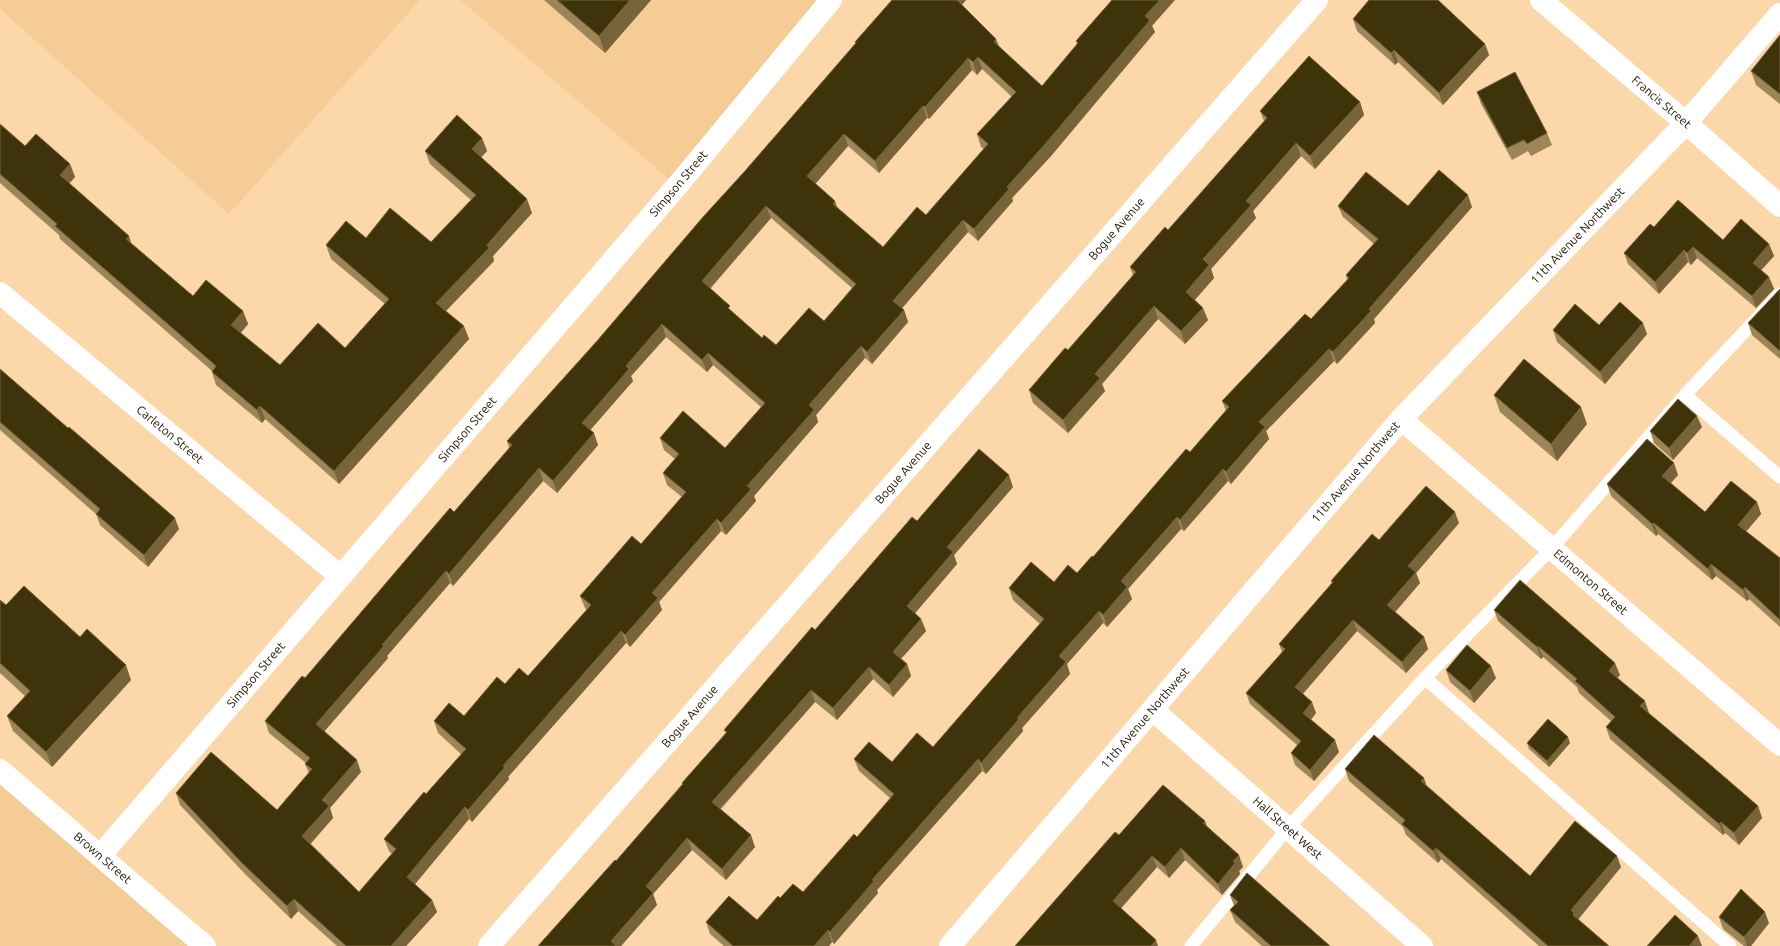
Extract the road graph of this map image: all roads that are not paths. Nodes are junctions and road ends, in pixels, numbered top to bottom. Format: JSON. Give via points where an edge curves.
{"nodes":[{"id":1,"x":831,"y":0,"type":"edge"},
{"id":2,"x":1317,"y":0,"type":"edge"},
{"id":3,"x":1541,"y":0,"type":"edge"},
{"id":4,"x":1780,"y":14,"type":"edge"},
{"id":5,"x":1686,"y":123,"type":"junction"},
{"id":6,"x":1780,"y":206,"type":"edge"},
{"id":7,"x":0,"y":293,"type":"edge"},
{"id":8,"x":1780,"y":294,"type":"edge"},
{"id":9,"x":1685,"y":395,"type":"junction"},
{"id":10,"x":1401,"y":419,"type":"junction"},
{"id":11,"x":1780,"y":476,"type":"edge"},
{"id":12,"x":1551,"y":549,"type":"junction"},
{"id":13,"x":340,"y":576,"type":"junction"},
{"id":14,"x":1425,"y":678,"type":"junction"},
{"id":15,"x":1153,"y":710,"type":"junction"},
{"id":16,"x":1780,"y":745,"type":"edge"},
{"id":17,"x":0,"y":770,"type":"edge"},
{"id":18,"x":1288,"y":828,"type":"junction"},
{"id":19,"x":100,"y":856,"type":"junction"},
{"id":20,"x":205,"y":946,"type":"edge"},
{"id":21,"x":489,"y":946,"type":"edge"},
{"id":22,"x":950,"y":946,"type":"edge"},
{"id":23,"x":1191,"y":946,"type":"edge"},
{"id":24,"x":1422,"y":946,"type":"edge"},
{"id":25,"x":1730,"y":946,"type":"edge"}],
"edges":[{"from":1,"to":13,"type":"street","name":"Simpson Street","via":[[672,192]]},
{"from":2,"to":21,"type":"street","name":"Bogue Avenue"},
{"from":3,"to":5,"type":"street","name":"Francis Street"},
{"from":4,"to":5,"type":"street","name":"11th Avenue Northwest"},
{"from":5,"to":6,"type":"street","name":"Francis Street"},
{"from":5,"to":10,"type":"street","name":"11th Avenue Northwest"},
{"from":7,"to":13,"type":"street","name":"Carleton Street"},
{"from":8,"to":9,"type":"lane"},
{"from":9,"to":11,"type":"lane"},
{"from":9,"to":12,"type":"lane"},
{"from":10,"to":12,"type":"street","name":"Edmonton Street"},
{"from":10,"to":15,"type":"street","name":"11th Avenue Northwest"},
{"from":12,"to":14,"type":"lane"},
{"from":12,"to":16,"type":"street","name":"Edmonton Street"},
{"from":13,"to":19,"type":"street","name":"Simpson Street"},
{"from":14,"to":18,"type":"lane"},
{"from":14,"to":25,"type":"lane"},
{"from":15,"to":18,"type":"street","name":"Hall Street West"},
{"from":15,"to":22,"type":"street","name":"11th Avenue Northwest"},
{"from":17,"to":19,"type":"street","name":"Brown Street"},
{"from":18,"to":23,"type":"lane"},
{"from":18,"to":24,"type":"street","name":"Hall Street West"},
{"from":19,"to":20,"type":"street","name":"Brown Street"}]}
